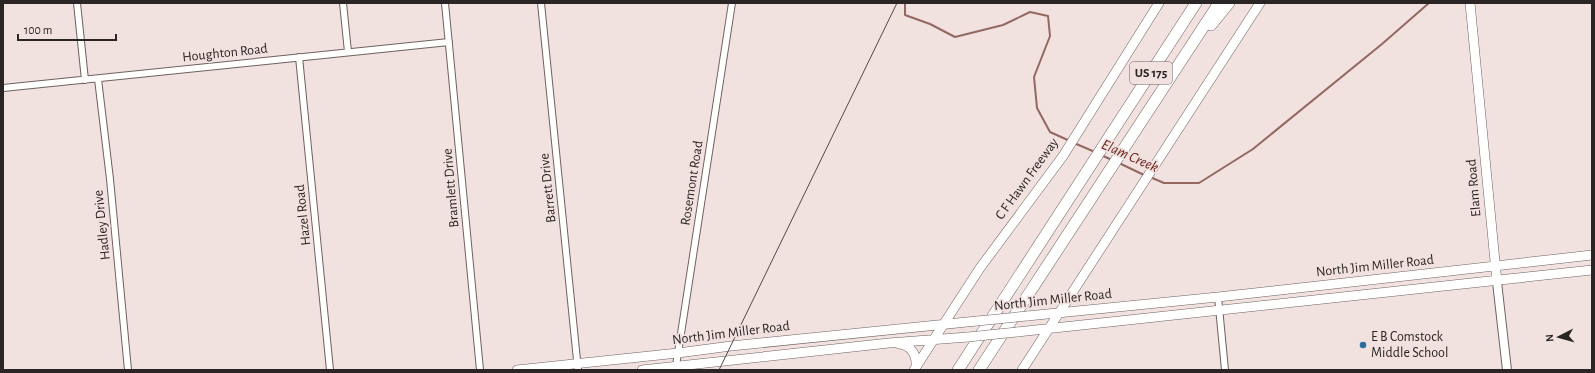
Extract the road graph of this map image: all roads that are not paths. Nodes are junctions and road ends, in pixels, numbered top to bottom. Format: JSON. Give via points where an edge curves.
{"nodes":[{"id":1,"x":77,"y":3,"type":"edge"},
{"id":2,"x":343,"y":3,"type":"edge"},
{"id":3,"x":445,"y":3,"type":"edge"},
{"id":4,"x":541,"y":3,"type":"edge"},
{"id":5,"x":732,"y":3,"type":"edge"},
{"id":6,"x":1159,"y":3,"type":"edge"},
{"id":7,"x":1196,"y":3,"type":"edge"},
{"id":8,"x":1219,"y":3,"type":"edge"},
{"id":9,"x":1229,"y":3,"type":"edge"},
{"id":10,"x":1260,"y":3,"type":"edge"},
{"id":11,"x":1470,"y":3,"type":"edge"},
{"id":12,"x":449,"y":42,"type":"junction"},
{"id":13,"x":1192,"y":44,"type":"junction"},
{"id":14,"x":348,"y":52,"type":"junction"},
{"id":15,"x":299,"y":57,"type":"junction"},
{"id":16,"x":98,"y":79,"type":"junction"},
{"id":17,"x":85,"y":80,"type":"junction"},
{"id":18,"x":3,"y":88,"type":"edge"},
{"id":19,"x":1592,"y":255,"type":"edge"},
{"id":20,"x":1496,"y":267,"type":"junction"},
{"id":21,"x":1592,"y":270,"type":"edge"},
{"id":22,"x":1372,"y":281,"type":"junction"},
{"id":23,"x":1497,"y":282,"type":"junction"},
{"id":24,"x":1313,"y":286,"type":"junction"},
{"id":25,"x":1373,"y":294,"type":"junction"},
{"id":26,"x":1218,"y":297,"type":"junction"},
{"id":27,"x":1314,"y":300,"type":"junction"},
{"id":28,"x":1158,"y":304,"type":"junction"},
{"id":29,"x":1104,"y":309,"type":"junction"},
{"id":30,"x":1219,"y":311,"type":"junction"},
{"id":31,"x":1059,"y":313,"type":"junction"},
{"id":32,"x":1158,"y":317,"type":"junction"},
{"id":33,"x":1106,"y":323,"type":"junction"},
{"id":34,"x":943,"y":325,"type":"junction"},
{"id":35,"x":1048,"y":328,"type":"junction"},
{"id":36,"x":934,"y":340,"type":"junction"},
{"id":37,"x":890,"y":343,"type":"junction"},
{"id":38,"x":678,"y":353,"type":"junction"},
{"id":39,"x":676,"y":366,"type":"junction"},
{"id":40,"x":578,"y":367,"type":"edge"},
{"id":41,"x":915,"y":369,"type":"edge"},
{"id":42,"x":128,"y":370,"type":"edge"},
{"id":43,"x":330,"y":370,"type":"edge"},
{"id":44,"x":480,"y":370,"type":"edge"},
{"id":45,"x":517,"y":370,"type":"edge"},
{"id":46,"x":642,"y":370,"type":"edge"},
{"id":47,"x":958,"y":370,"type":"edge"},
{"id":48,"x":979,"y":370,"type":"edge"},
{"id":49,"x":1022,"y":370,"type":"edge"},
{"id":50,"x":1225,"y":370,"type":"edge"},
{"id":51,"x":1507,"y":370,"type":"edge"}],
"edges":[{"from":1,"to":17,"type":"street"},
{"from":2,"to":14,"type":"street"},
{"from":3,"to":12,"type":"street","name":"Bramlett Drive"},
{"from":4,"to":40,"type":"street","name":"Barrett Drive"},
{"from":5,"to":38,"type":"street","name":"Rosemont Road"},
{"from":6,"to":34,"type":"main road","name":"C F Hawn Freeway","via":[[1063,156],[980,268]]},
{"from":7,"to":47,"type":"highway","number":"US 175"},
{"from":8,"to":13,"type":"highway","number":"US 175"},
{"from":9,"to":13,"type":"highway"},
{"from":10,"to":31,"type":"main road"},
{"from":11,"to":20,"type":"main road","name":"Elam Road"},
{"from":12,"to":14,"type":"street","name":"Houghton Road"},
{"from":12,"to":44,"type":"street","name":"Bramlett Drive"},
{"from":13,"to":48,"type":"highway","number":"US 175"},
{"from":14,"to":15,"type":"street","name":"Houghton Road"},
{"from":15,"to":16,"type":"street","name":"Houghton Road"},
{"from":15,"to":43,"type":"street","name":"Hazel Road"},
{"from":16,"to":17,"type":"street","name":"Houghton Road"},
{"from":16,"to":42,"type":"street","name":"Hadley Drive"},
{"from":17,"to":18,"type":"street","name":"Houghton Road"},
{"from":19,"to":20,"type":"main road","name":"North Jim Miller Road"},
{"from":20,"to":22,"type":"main road","name":"North Jim Miller Road"},
{"from":20,"to":23,"type":"main road","name":"Elam Road"},
{"from":21,"to":23,"type":"main road","name":"North Jim Miller Road"},
{"from":22,"to":24,"type":"main road","name":"North Jim Miller Road"},
{"from":22,"to":25,"type":"main road"},
{"from":23,"to":25,"type":"main road","name":"North Jim Miller Road"},
{"from":23,"to":51,"type":"street","name":"Elam Road"},
{"from":24,"to":26,"type":"main road","name":"North Jim Miller Road"},
{"from":24,"to":27,"type":"main road"},
{"from":25,"to":27,"type":"main road","name":"North Jim Miller Road"},
{"from":26,"to":28,"type":"main road","name":"North Jim Miller Road"},
{"from":26,"to":30,"type":"street"},
{"from":27,"to":30,"type":"main road","name":"North Jim Miller Road"},
{"from":28,"to":29,"type":"main road","name":"North Jim Miller Road"},
{"from":28,"to":32,"type":"main road"},
{"from":29,"to":31,"type":"main road","name":"North Jim Miller Road"},
{"from":29,"to":33,"type":"main road"},
{"from":30,"to":32,"type":"main road","name":"North Jim Miller Road"},
{"from":30,"to":50,"type":"street"},
{"from":31,"to":34,"type":"main road","name":"North Jim Miller Road","bridge":true},
{"from":31,"to":35,"type":"main road"},
{"from":32,"to":33,"type":"main road","name":"North Jim Miller Road"},
{"from":33,"to":35,"type":"main road","name":"North Jim Miller Road"},
{"from":34,"to":36,"type":"main road","name":"C F Hawn Freeway"},
{"from":34,"to":38,"type":"main road","name":"North Jim Miller Road"},
{"from":35,"to":36,"type":"main road","name":"North Jim Miller Road","bridge":true},
{"from":35,"to":49,"type":"main road"},
{"from":36,"to":37,"type":"main road","name":"North Jim Miller Road"},
{"from":36,"to":41,"type":"main road","name":"C F Hawn Freeway"},
{"from":37,"to":39,"type":"main road","name":"North Jim Miller Road"},
{"from":37,"to":41,"type":"main road","via":[[909,346],[915,356]]},
{"from":38,"to":39,"type":"street","name":"Rosemont Road"},
{"from":38,"to":40,"type":"main road","name":"North Jim Miller Road"},
{"from":39,"to":46,"type":"main road","name":"North Jim Miller Road"},
{"from":40,"to":45,"type":"main road","name":"North Jim Miller Road"}]}
